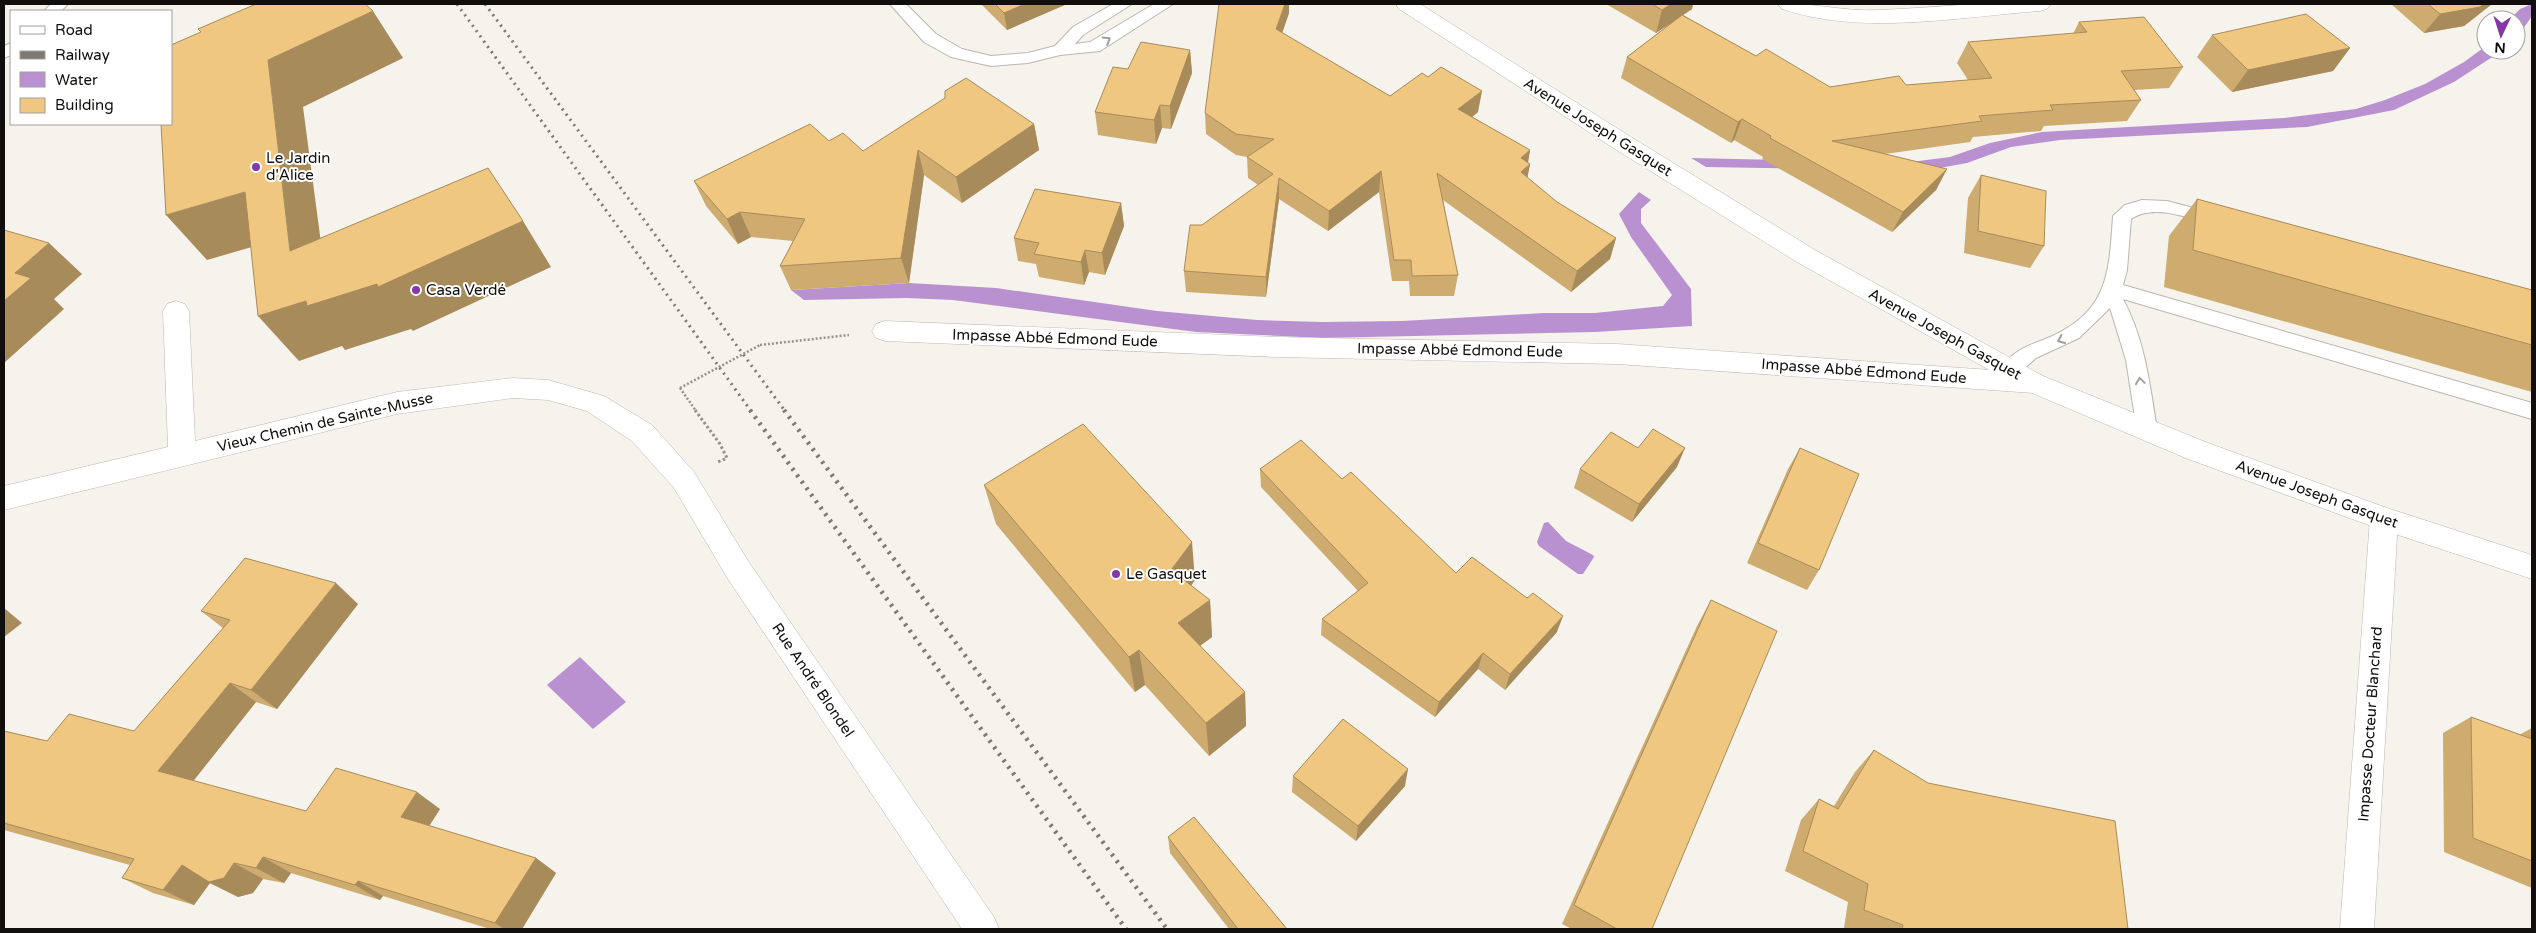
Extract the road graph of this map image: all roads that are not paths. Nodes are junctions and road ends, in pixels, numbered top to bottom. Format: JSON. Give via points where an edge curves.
{"nodes":[{"id":1,"x":898,"y":4,"type":"edge"},
{"id":2,"x":1124,"y":4,"type":"edge"},
{"id":3,"x":1165,"y":4,"type":"edge"},
{"id":4,"x":1406,"y":4,"type":"edge"},
{"id":5,"x":1789,"y":4,"type":"edge"},
{"id":6,"x":2040,"y":4,"type":"edge"},
{"id":7,"x":1060,"y":50,"type":"junction"},
{"id":8,"x":2232,"y":224,"type":"edge"},
{"id":9,"x":2112,"y":291,"type":"junction"},
{"id":10,"x":176,"y":311,"type":"dead end"},
{"id":11,"x":885,"y":331,"type":"road end"},
{"id":12,"x":2010,"y":370,"type":"junction"},
{"id":13,"x":2034,"y":382,"type":"junction"},
{"id":14,"x":2532,"y":411,"type":"edge"},
{"id":15,"x":2146,"y":430,"type":"junction"},
{"id":16,"x":642,"y":433,"type":"joint"},
{"id":17,"x":182,"y":455,"type":"junction"},
{"id":18,"x":4,"y":498,"type":"edge"},
{"id":19,"x":2384,"y":519,"type":"junction"},
{"id":20,"x":2532,"y":567,"type":"edge"},
{"id":21,"x":982,"y":929,"type":"edge"},
{"id":22,"x":2357,"y":929,"type":"edge"}],
"edges":[{"from":1,"to":7,"type":"lane","via":[[930,38],[956,53],[991,61],[1028,58]]},
{"from":2,"to":7,"type":"lane","via":[[1078,31]]},
{"from":7,"to":3,"type":"lane","one_way":true,"via":[[1094,48]]},
{"from":4,"to":12,"type":"street","name":"Avenue Joseph Gasquet","via":[[1623,144],[1806,256]]},
{"from":5,"to":6,"type":"street","via":[[1830,15],[1877,17]]},
{"from":8,"to":9,"type":"lane","via":[[2159,207],[2129,210],[2122,216],[2118,270]]},
{"from":9,"to":12,"type":"lane","one_way":true,"via":[[2080,328],[2055,343],[2027,352]]},
{"from":9,"to":14,"type":"lane"},
{"from":15,"to":9,"type":"lane","one_way":true,"via":[[2136,356]]},
{"from":10,"to":17,"type":"street"},
{"from":11,"to":13,"type":"street","name":"Impasse Abbé Edmond Eude","via":[[1276,346],[1617,354]]},
{"from":12,"to":13,"type":"street","name":"Avenue Joseph Gasquet"},
{"from":13,"to":15,"type":"street","name":"Avenue Joseph Gasquet"},
{"from":15,"to":19,"type":"street","name":"Avenue Joseph Gasquet"},
{"from":16,"to":17,"type":"street","name":"Vieux Chemin de Sainte-Musse","via":[[595,403],[548,390],[513,388],[397,403]]},
{"from":16,"to":21,"type":"street","name":"Rue André Blondel","via":[[684,480],[738,570]]},
{"from":17,"to":18,"type":"street","name":"Vieux Chemin de Sainte-Musse"},
{"from":19,"to":20,"type":"street","name":"Avenue Joseph Gasquet"},
{"from":19,"to":22,"type":"street","name":"Impasse Docteur Blanchard"}]}
